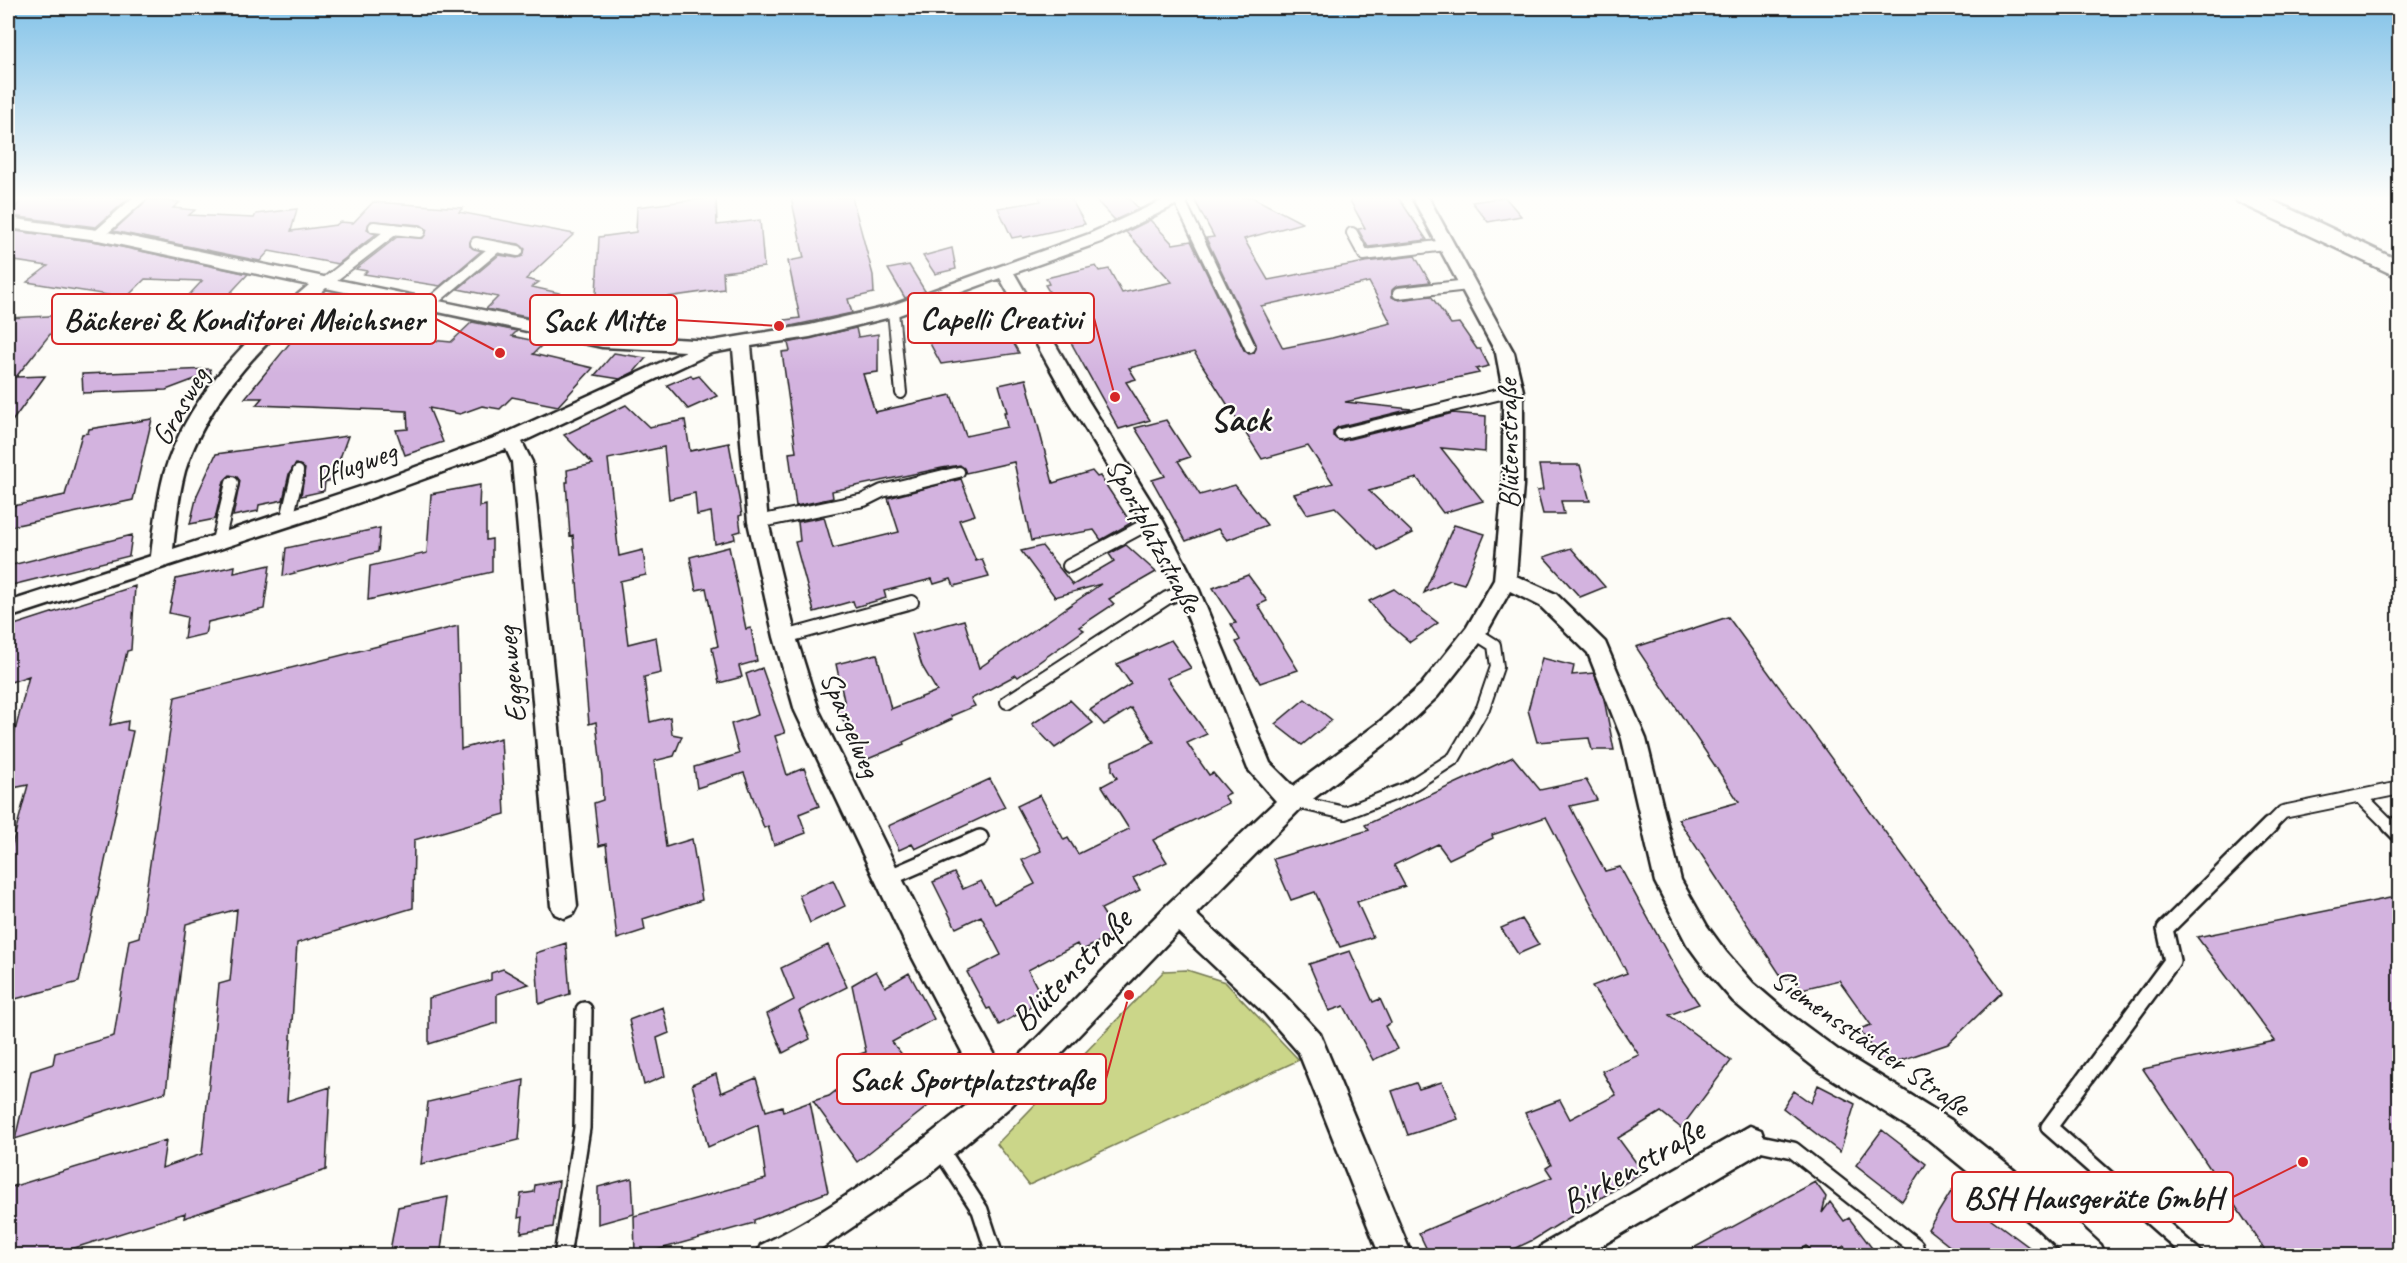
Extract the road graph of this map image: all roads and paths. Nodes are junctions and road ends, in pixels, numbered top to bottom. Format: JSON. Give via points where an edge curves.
{"nodes":[{"id":1,"x":196,"y":256,"type":"edge"},
{"id":2,"x":359,"y":256,"type":"edge"},
{"id":3,"x":486,"y":256,"type":"edge"},
{"id":4,"x":1048,"y":256,"type":"edge"},
{"id":5,"x":1208,"y":256,"type":"edge"},
{"id":6,"x":1452,"y":256,"type":"edge"},
{"id":7,"x":2369,"y":256,"type":"edge"},
{"id":8,"x":2400,"y":271,"type":"edge"},
{"id":9,"x":1005,"y":272,"type":"junction"},
{"id":10,"x":323,"y":283,"type":"junction"},
{"id":11,"x":1468,"y":285,"type":"junction"},
{"id":12,"x":1398,"y":293,"type":"dead end"},
{"id":13,"x":429,"y":304,"type":"junction"},
{"id":14,"x":893,"y":311,"type":"junction"},
{"id":15,"x":742,"y":344,"type":"junction"},
{"id":16,"x":712,"y":347,"type":"junction"},
{"id":17,"x":1250,"y":347,"type":"dead end"},
{"id":18,"x":1513,"y":391,"type":"junction"},
{"id":19,"x":901,"y":393,"type":"dead end"},
{"id":20,"x":1340,"y":434,"type":"dead end"},
{"id":21,"x":511,"y":440,"type":"junction"},
{"id":22,"x":298,"y":471,"type":"dead end"},
{"id":23,"x":959,"y":472,"type":"dead end"},
{"id":24,"x":232,"y":483,"type":"dead end"},
{"id":25,"x":288,"y":519,"type":"junction"},
{"id":26,"x":1153,"y":521,"type":"junction"},
{"id":27,"x":758,"y":522,"type":"junction"},
{"id":28,"x":218,"y":541,"type":"junction"},
{"id":29,"x":161,"y":558,"type":"junction"},
{"id":30,"x":1068,"y":566,"type":"dead end"},
{"id":31,"x":1505,"y":580,"type":"junction"},
{"id":32,"x":1188,"y":590,"type":"junction"},
{"id":33,"x":912,"y":602,"type":"dead end"},
{"id":34,"x":8,"y":610,"type":"edge"},
{"id":35,"x":1475,"y":633,"type":"junction"},
{"id":36,"x":785,"y":637,"type":"junction"},
{"id":37,"x":1007,"y":702,"type":"dead end"},
{"id":38,"x":2400,"y":788,"type":"edge"},
{"id":39,"x":2360,"y":796,"type":"junction"},
{"id":40,"x":1292,"y":801,"type":"junction"},
{"id":41,"x":2400,"y":835,"type":"edge"},
{"id":42,"x":980,"y":838,"type":"dead end"},
{"id":43,"x":888,"y":878,"type":"junction"},
{"id":44,"x":564,"y":906,"type":"dead end"},
{"id":45,"x":1176,"y":914,"type":"junction"},
{"id":46,"x":585,"y":1010,"type":"dead end"},
{"id":47,"x":1001,"y":1096,"type":"junction"},
{"id":48,"x":1750,"y":1142,"type":"joint"},
{"id":49,"x":939,"y":1147,"type":"junction"},
{"id":50,"x":1915,"y":1246,"type":"dead end"},
{"id":51,"x":562,"y":1256,"type":"edge"},
{"id":52,"x":772,"y":1256,"type":"edge"},
{"id":53,"x":995,"y":1256,"type":"edge"},
{"id":54,"x":1395,"y":1256,"type":"edge"},
{"id":55,"x":1553,"y":1256,"type":"edge"},
{"id":56,"x":2090,"y":1256,"type":"edge"},
{"id":57,"x":2195,"y":1256,"type":"edge"}],
"edges":[{"from":1,"to":10,"type":"street"},
{"from":2,"to":10,"type":"lane"},
{"from":3,"to":13,"type":"lane"},
{"from":4,"to":9,"type":"street"},
{"from":5,"to":17,"type":"lane"},
{"from":6,"to":11,"type":"street","name":"Blütenstraße"},
{"from":7,"to":8,"type":"main road"},
{"from":9,"to":14,"type":"street"},
{"from":9,"to":26,"type":"street","name":"Sportplatzstraße"},
{"from":10,"to":13,"type":"street"},
{"from":10,"to":29,"type":"street","name":"Grasweg","via":[[250,350],[194,428],[176,470]]},
{"from":11,"to":12,"type":"lane"},
{"from":11,"to":18,"type":"street","name":"Blütenstraße","via":[[1505,353]]},
{"from":13,"to":16,"type":"street","via":[[602,341]]},
{"from":14,"to":15,"type":"street"},
{"from":14,"to":19,"type":"lane"},
{"from":15,"to":16,"type":"street"},
{"from":15,"to":27,"type":"street","name":"Spargelweg"},
{"from":16,"to":21,"type":"street","name":"Pflugweg"},
{"from":18,"to":20,"type":"lane"},
{"from":18,"to":31,"type":"street","name":"Blütenstraße","via":[[1513,485]]},
{"from":21,"to":25,"type":"street","name":"Pflugweg"},
{"from":21,"to":44,"type":"street","name":"Eggenweg","via":[[522,462]]},
{"from":22,"to":25,"type":"lane"},
{"from":23,"to":27,"type":"lane","via":[[882,491],[864,500]]},
{"from":24,"to":28,"type":"lane"},
{"from":25,"to":28,"type":"street","name":"Pflugweg"},
{"from":26,"to":30,"type":"lane"},
{"from":26,"to":32,"type":"street","name":"Sportplatzstraße"},
{"from":27,"to":36,"type":"street","name":"Spargelweg"},
{"from":28,"to":29,"type":"street","name":"Pflugweg"},
{"from":29,"to":34,"type":"street","name":"Pflugweg"},
{"from":31,"to":35,"type":"street","name":"Blütenstraße"},
{"from":31,"to":56,"type":"street","name":"Siemensstädter Straße","via":[[1548,600],[1597,648],[1634,739],[1668,882],[1697,935],[1730,976],[1778,1022],[1828,1060],[1940,1130]]},
{"from":32,"to":37,"type":"lane","via":[[1167,598]]},
{"from":32,"to":40,"type":"street","name":"Sportplatzstraße","via":[[1260,769]]},
{"from":33,"to":36,"type":"lane"},
{"from":35,"to":40,"type":"street","name":"Blütenstraße","via":[[1429,691],[1394,723]]},
{"from":35,"to":40,"type":"lane","via":[[1494,645],[1497,667],[1483,708],[1454,758],[1406,789],[1345,813]]},
{"from":36,"to":43,"type":"street","name":"Spargelweg","via":[[807,711]]},
{"from":38,"to":39,"type":"lane"},
{"from":39,"to":41,"type":"lane"},
{"from":39,"to":57,"type":"lane","via":[[2283,812],[2165,929],[2172,961],[2049,1126]]},
{"from":40,"to":45,"type":"street","name":"Blütenstraße"},
{"from":42,"to":43,"type":"lane"},
{"from":43,"to":47,"type":"street","name":"Spargelweg"},
{"from":45,"to":47,"type":"street","name":"Blütenstraße"},
{"from":45,"to":54,"type":"street","via":[[1275,1005],[1310,1044]]},
{"from":46,"to":51,"type":"lane","via":[[582,1128]]},
{"from":47,"to":49,"type":"street","name":"Blütenstraße"},
{"from":48,"to":50,"type":"lane","via":[[1793,1150]]},
{"from":48,"to":55,"type":"street","name":"Birkenstraße"},
{"from":49,"to":52,"type":"street","name":"Blütenstraße","via":[[811,1238]]},
{"from":49,"to":53,"type":"lane","via":[[980,1210]]}]}
